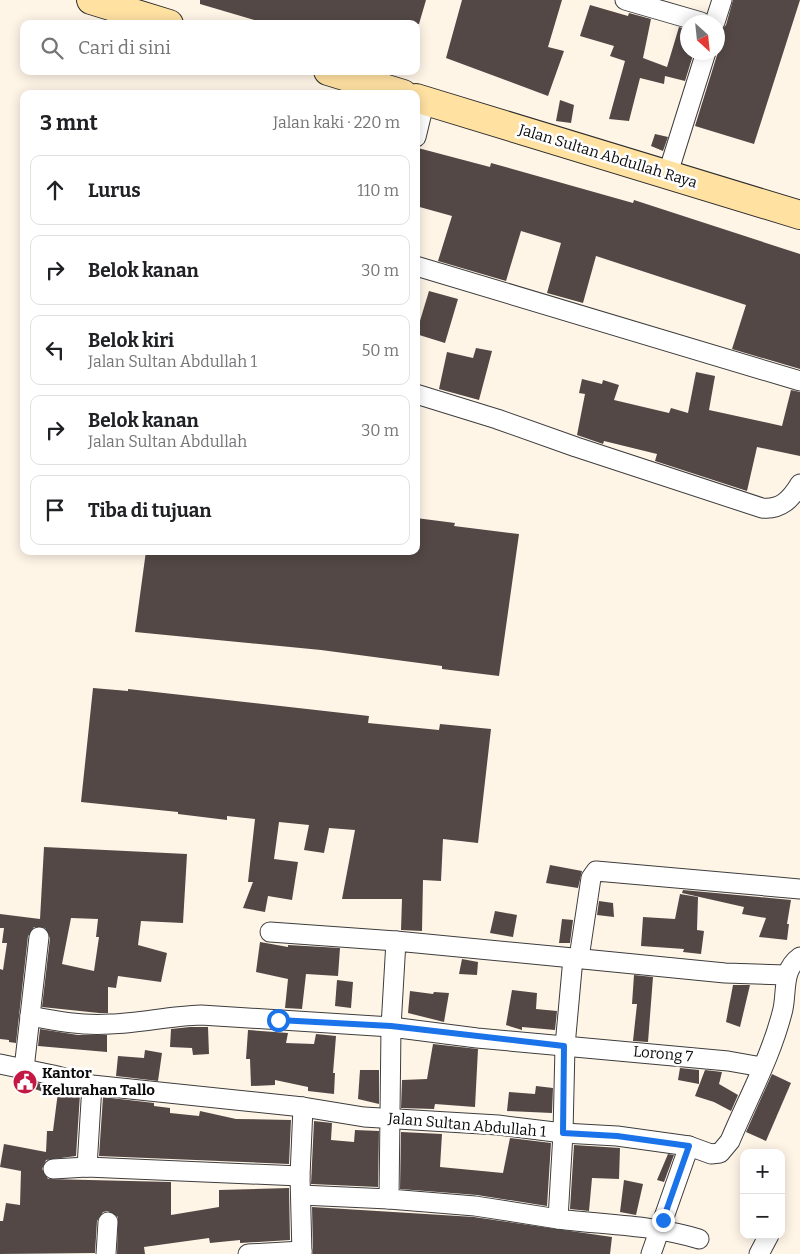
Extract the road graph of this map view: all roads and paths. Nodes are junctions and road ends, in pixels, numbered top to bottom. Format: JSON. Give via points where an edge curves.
{"nodes":[{"id":1,"x":91,"y":0,"type":"edge"},
{"id":2,"x":625,"y":0,"type":"edge"},
{"id":3,"x":722,"y":0,"type":"edge"},
{"id":4,"x":141,"y":8,"type":"edge"},
{"id":5,"x":717,"y":15,"type":"edge"},
{"id":6,"x":680,"y":16,"type":"edge"},
{"id":7,"x":162,"y":20,"type":"edge"},
{"id":8,"x":704,"y":60,"type":"edge"},
{"id":9,"x":341,"y":75,"type":"edge"},
{"id":10,"x":392,"y":90,"type":"edge"},
{"id":11,"x":420,"y":99,"type":"edge"},
{"id":12,"x":668,"y":174,"type":"junction"},
{"id":13,"x":800,"y":215,"type":"edge"},
{"id":14,"x":420,"y":267,"type":"edge"},
{"id":15,"x":800,"y":381,"type":"edge"},
{"id":16,"x":420,"y":395,"type":"edge"},
{"id":17,"x":800,"y":484,"type":"edge"},
{"id":18,"x":800,"y":889,"type":"edge"},
{"id":19,"x":270,"y":932,"type":"dead end"},
{"id":20,"x":39,"y":937,"type":"dead end"},
{"id":21,"x":396,"y":941,"type":"junction"},
{"id":22,"x":800,"y":957,"type":"edge"},
{"id":23,"x":576,"y":958,"type":"junction"},
{"id":24,"x":786,"y":975,"type":"junction"},
{"id":25,"x":793,"y":997,"type":"edge"},
{"id":26,"x":30,"y":1016,"type":"junction"},
{"id":27,"x":391,"y":1026,"type":"junction"},
{"id":28,"x":564,"y":1046,"type":"junction"},
{"id":29,"x":0,"y":1064,"type":"edge"},
{"id":30,"x":762,"y":1067,"type":"junction"},
{"id":31,"x":24,"y":1069,"type":"junction"},
{"id":32,"x":92,"y":1086,"type":"junction"},
{"id":33,"x":303,"y":1107,"type":"junction"},
{"id":34,"x":391,"y":1119,"type":"junction"},
{"id":35,"x":563,"y":1133,"type":"junction"},
{"id":36,"x":689,"y":1146,"type":"junction"},
{"id":37,"x":87,"y":1167,"type":"junction"},
{"id":38,"x":53,"y":1169,"type":"dead end"},
{"id":39,"x":300,"y":1176,"type":"junction"},
{"id":40,"x":301,"y":1195,"type":"junction"},
{"id":41,"x":389,"y":1199,"type":"junction"},
{"id":42,"x":558,"y":1219,"type":"junction"},
{"id":43,"x":108,"y":1222,"type":"dead end"},
{"id":44,"x":660,"y":1229,"type":"junction"},
{"id":45,"x":700,"y":1239,"type":"dead end"},
{"id":46,"x":766,"y":1239,"type":"edge"},
{"id":47,"x":302,"y":1252,"type":"edge"},
{"id":48,"x":106,"y":1254,"type":"edge"},
{"id":49,"x":248,"y":1254,"type":"edge"},
{"id":50,"x":651,"y":1254,"type":"edge"},
{"id":51,"x":759,"y":1254,"type":"edge"}],
"edges":[{"from":1,"to":4,"type":"main road"},
{"from":2,"to":6,"type":"street"},
{"from":3,"to":5,"type":"street"},
{"from":4,"to":7,"type":"main road"},
{"from":8,"to":12,"type":"street"},
{"from":9,"to":10,"type":"main road","name":"Jalan Sultan Abdullah Raya"},
{"from":11,"to":12,"type":"main road","name":"Jalan Sultan Abdullah Raya"},
{"from":12,"to":13,"type":"main road","name":"Jalan Sultan Abdullah Raya"},
{"from":14,"to":15,"type":"street"},
{"from":16,"to":17,"type":"street","via":[[762,508],[782,505]]},
{"from":18,"to":23,"type":"street","via":[[596,871],[591,878]]},
{"from":19,"to":21,"type":"street"},
{"from":20,"to":26,"type":"street"},
{"from":21,"to":23,"type":"street"},
{"from":21,"to":27,"type":"street"},
{"from":22,"to":24,"type":"street"},
{"from":23,"to":24,"type":"street","via":[[725,973]]},
{"from":23,"to":28,"type":"street"},
{"from":24,"to":25,"type":"street","name":"Jalan Sultan Abdullah 1"},
{"from":25,"to":30,"type":"street","name":"Jalan Sultan Abdullah 1"},
{"from":26,"to":27,"type":"street","name":"Lorong 7","via":[[80,1024],[201,1015]]},
{"from":26,"to":31,"type":"street"},
{"from":27,"to":28,"type":"street","name":"Lorong 7"},
{"from":27,"to":34,"type":"street"},
{"from":28,"to":30,"type":"street","name":"Lorong 7","via":[[690,1056]]},
{"from":28,"to":35,"type":"street"},
{"from":29,"to":31,"type":"street","name":"Jalan Sultan Abdullah 1"},
{"from":30,"to":36,"type":"street","name":"Jalan Sultan Abdullah 1","via":[[726,1147],[714,1154]]},
{"from":31,"to":32,"type":"street","name":"Jalan Sultan Abdullah 1"},
{"from":32,"to":33,"type":"street","name":"Jalan Sultan Abdullah 1"},
{"from":32,"to":37,"type":"street"},
{"from":33,"to":34,"type":"street","name":"Jalan Sultan Abdullah 1"},
{"from":33,"to":39,"type":"street"},
{"from":34,"to":35,"type":"street","name":"Jalan Sultan Abdullah 1","via":[[498,1125]]},
{"from":34,"to":41,"type":"street"},
{"from":35,"to":36,"type":"street","name":"Jalan Sultan Abdullah 1","via":[[617,1136]]},
{"from":35,"to":42,"type":"street"},
{"from":36,"to":44,"type":"street"},
{"from":37,"to":38,"type":"street"},
{"from":37,"to":39,"type":"street"},
{"from":39,"to":40,"type":"street"},
{"from":40,"to":41,"type":"street"},
{"from":40,"to":47,"type":"street"},
{"from":41,"to":42,"type":"street","via":[[475,1206]]},
{"from":42,"to":44,"type":"street"},
{"from":43,"to":48,"type":"street"},
{"from":44,"to":45,"type":"street"},
{"from":44,"to":50,"type":"street"},
{"from":46,"to":51,"type":"street"},
{"from":47,"to":49,"type":"street"}]}
